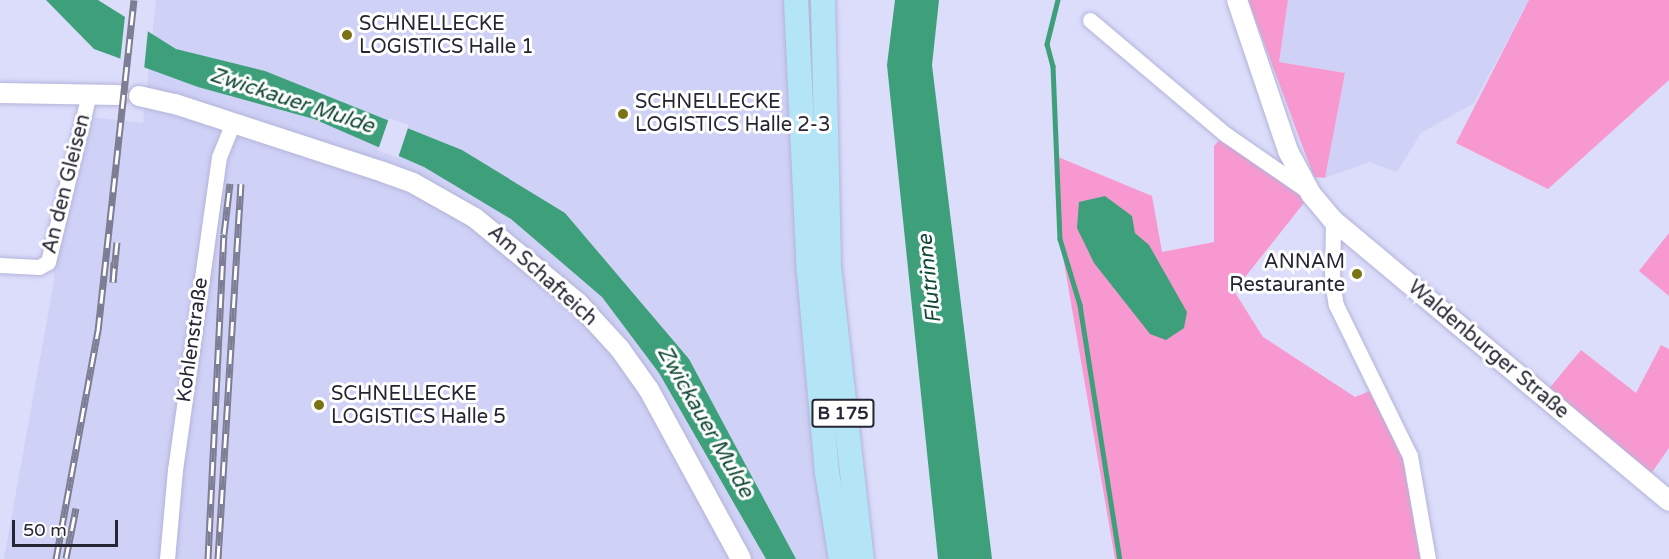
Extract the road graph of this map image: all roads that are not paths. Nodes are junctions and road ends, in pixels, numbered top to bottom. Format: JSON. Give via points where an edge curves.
{"nodes":[{"id":1,"x":796,"y":0,"type":"edge"},
{"id":2,"x":823,"y":0,"type":"edge"},
{"id":3,"x":1237,"y":0,"type":"edge"},
{"id":4,"x":1090,"y":20,"type":"dead end"},
{"id":5,"x":0,"y":93,"type":"edge"},
{"id":6,"x":89,"y":94,"type":"junction"},
{"id":7,"x":118,"y":95,"type":"dead end"},
{"id":8,"x":139,"y":96,"type":"dead end"},
{"id":9,"x":232,"y":123,"type":"junction"},
{"id":10,"x":1311,"y":194,"type":"junction"},
{"id":11,"x":1333,"y":220,"type":"junction"},
{"id":12,"x":0,"y":265,"type":"edge"},
{"id":13,"x":1669,"y":501,"type":"edge"},
{"id":14,"x":167,"y":559,"type":"edge"},
{"id":15,"x":741,"y":559,"type":"edge"},
{"id":16,"x":841,"y":559,"type":"edge"},
{"id":17,"x":862,"y":559,"type":"edge"},
{"id":18,"x":1428,"y":559,"type":"edge"}],
"edges":[{"from":1,"to":16,"type":"main road","number":"B 175","via":[[809,271],[827,472]]},
{"from":2,"to":17,"type":"main road","number":"B 175","via":[[828,257]]},
{"from":3,"to":10,"type":"street","name":"Waldenburger Straße","via":[[1287,152]]},
{"from":4,"to":10,"type":"street","name":"Waldenburger Straße","via":[[1226,134]]},
{"from":5,"to":6,"type":"street"},
{"from":6,"to":7,"type":"street"},
{"from":6,"to":12,"type":"street","name":"An den Gleisen","via":[[48,262],[39,267]]},
{"from":8,"to":9,"type":"street","name":"Am Schafteich"},
{"from":9,"to":14,"type":"street","name":"Kohlenstraße","via":[[219,157],[175,470]]},
{"from":9,"to":15,"type":"street","name":"Am Schafteich","via":[[413,183],[476,218],[531,261],[578,303],[637,373]]},
{"from":10,"to":11,"type":"street","name":"Waldenburger Straße"},
{"from":11,"to":13,"type":"street","name":"Waldenburger Straße"},
{"from":11,"to":18,"type":"street","via":[[1335,305],[1410,456]]}]}
